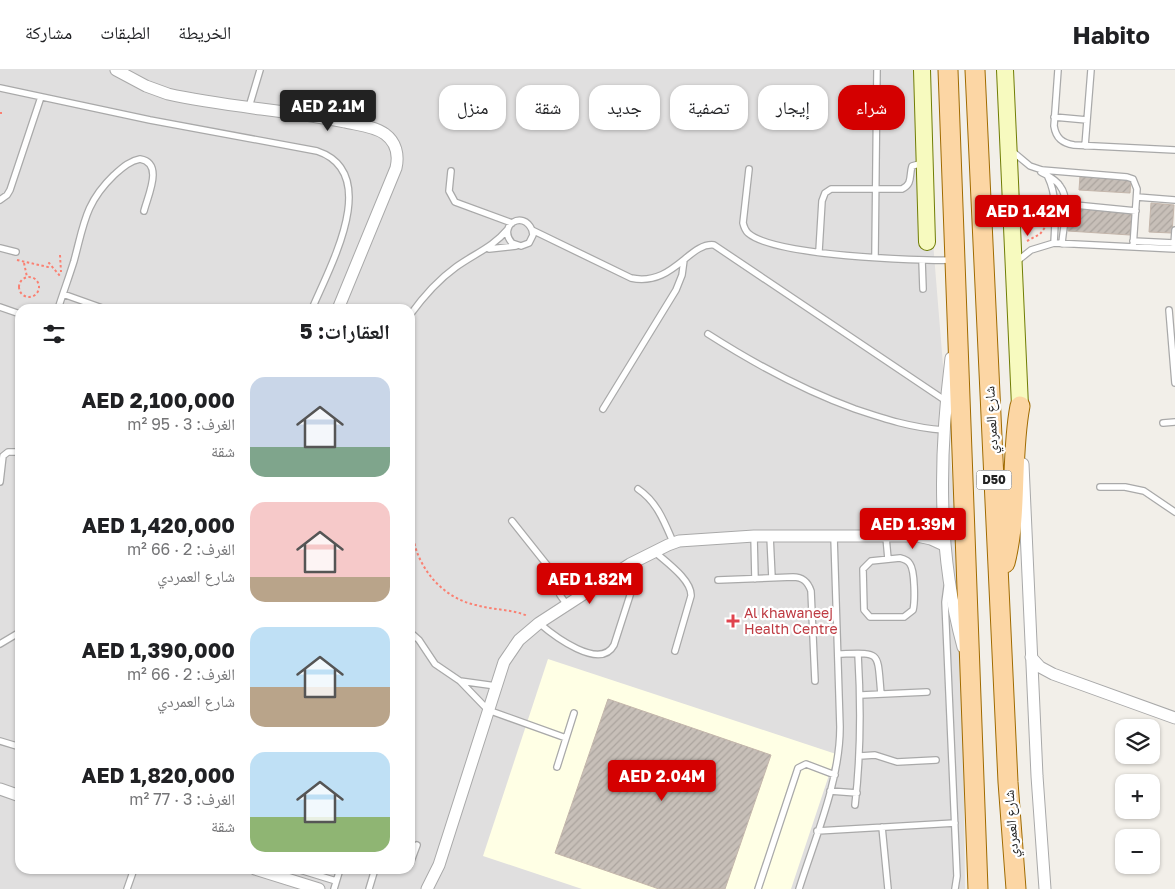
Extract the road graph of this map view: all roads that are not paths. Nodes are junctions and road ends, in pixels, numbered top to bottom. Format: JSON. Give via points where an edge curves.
{"nodes":[{"id":1,"x":116,"y":70,"type":"edge"},
{"id":2,"x":260,"y":70,"type":"edge"},
{"id":3,"x":877,"y":70,"type":"edge"},
{"id":4,"x":922,"y":70,"type":"edge"},
{"id":5,"x":948,"y":70,"type":"edge"},
{"id":6,"x":975,"y":70,"type":"edge"},
{"id":7,"x":1005,"y":70,"type":"edge"},
{"id":8,"x":1058,"y":70,"type":"edge"},
{"id":9,"x":1091,"y":70,"type":"edge"},
{"id":10,"x":0,"y":88,"type":"edge"},
{"id":11,"x":41,"y":97,"type":"junction"},
{"id":12,"x":249,"y":106,"type":"junction"},
{"id":13,"x":1054,"y":117,"type":"junction"},
{"id":14,"x":1087,"y":120,"type":"junction"},
{"id":15,"x":1085,"y":146,"type":"junction"},
{"id":16,"x":1008,"y":147,"type":"junction"},
{"id":17,"x":1175,"y":150,"type":"edge"},
{"id":18,"x":925,"y":162,"type":"junction"},
{"id":19,"x":749,"y":168,"type":"dead end"},
{"id":20,"x":1036,"y":168,"type":"junction"},
{"id":21,"x":451,"y":171,"type":"dead end"},
{"id":22,"x":1048,"y":176,"type":"junction"},
{"id":23,"x":876,"y":189,"type":"junction"},
{"id":24,"x":1137,"y":197,"type":"junction"},
{"id":25,"x":0,"y":200,"type":"edge"},
{"id":26,"x":1175,"y":200,"type":"edge"},
{"id":27,"x":1065,"y":204,"type":"junction"},
{"id":28,"x":144,"y":211,"type":"dead end"},
{"id":29,"x":1136,"y":211,"type":"junction"},
{"id":30,"x":512,"y":223,"type":"junction"},
{"id":31,"x":508,"y":230,"type":"junction"},
{"id":32,"x":532,"y":230,"type":"junction"},
{"id":33,"x":1175,"y":230,"type":"edge"},
{"id":34,"x":927,"y":242,"type":"dead end"},
{"id":35,"x":1054,"y":243,"type":"junction"},
{"id":36,"x":1062,"y":244,"type":"junction"},
{"id":37,"x":1133,"y":244,"type":"junction"},
{"id":38,"x":516,"y":246,"type":"junction"},
{"id":39,"x":1174,"y":247,"type":"edge"},
{"id":40,"x":0,"y":248,"type":"edge"},
{"id":41,"x":487,"y":249,"type":"junction"},
{"id":42,"x":819,"y":251,"type":"junction"},
{"id":43,"x":16,"y":252,"type":"road end"},
{"id":44,"x":875,"y":257,"type":"junction"},
{"id":45,"x":684,"y":260,"type":"junction"},
{"id":46,"x":922,"y":260,"type":"junction"},
{"id":47,"x":955,"y":260,"type":"junction"},
{"id":48,"x":1013,"y":266,"type":"junction"},
{"id":49,"x":923,"y":289,"type":"dead end"},
{"id":50,"x":63,"y":294,"type":"junction"},
{"id":51,"x":60,"y":304,"type":"edge"},
{"id":52,"x":91,"y":304,"type":"edge"},
{"id":53,"x":314,"y":304,"type":"edge"},
{"id":54,"x":340,"y":304,"type":"edge"},
{"id":55,"x":0,"y":307,"type":"edge"},
{"id":56,"x":415,"y":308,"type":"edge"},
{"id":57,"x":1169,"y":310,"type":"dead end"},
{"id":58,"x":15,"y":312,"type":"edge"},
{"id":59,"x":958,"y":317,"type":"junction"},
{"id":60,"x":708,"y":334,"type":"dead end"},
{"id":61,"x":1175,"y":383,"type":"edge"},
{"id":62,"x":947,"y":401,"type":"junction"},
{"id":63,"x":1020,"y":406,"type":"junction"},
{"id":64,"x":603,"y":409,"type":"dead end"},
{"id":65,"x":1163,"y":422,"type":"dead end"},
{"id":66,"x":1175,"y":422,"type":"edge"},
{"id":67,"x":944,"y":430,"type":"junction"},
{"id":68,"x":15,"y":452,"type":"edge"},
{"id":69,"x":0,"y":482,"type":"edge"},
{"id":70,"x":1100,"y":487,"type":"dead end"},
{"id":71,"x":638,"y":489,"type":"dead end"},
{"id":72,"x":1175,"y":512,"type":"edge"},
{"id":73,"x":512,"y":522,"type":"dead end"},
{"id":74,"x":754,"y":536,"type":"junction"},
{"id":75,"x":770,"y":536,"type":"junction"},
{"id":76,"x":834,"y":537,"type":"junction"},
{"id":77,"x":886,"y":537,"type":"junction"},
{"id":78,"x":673,"y":542,"type":"junction"},
{"id":79,"x":944,"y":545,"type":"junction"},
{"id":80,"x":655,"y":552,"type":"junction"},
{"id":81,"x":888,"y":559,"type":"junction"},
{"id":82,"x":630,"y":564,"type":"junction"},
{"id":83,"x":754,"y":578,"type":"junction"},
{"id":84,"x":772,"y":578,"type":"junction"},
{"id":85,"x":718,"y":580,"type":"dead end"},
{"id":86,"x":949,"y":580,"type":"junction"},
{"id":87,"x":999,"y":584,"type":"junction"},
{"id":88,"x":568,"y":605,"type":"junction"},
{"id":89,"x":539,"y":623,"type":"junction"},
{"id":90,"x":15,"y":635,"type":"edge"},
{"id":91,"x":415,"y":636,"type":"edge"},
{"id":92,"x":0,"y":644,"type":"edge"},
{"id":93,"x":675,"y":651,"type":"dead end"},
{"id":94,"x":838,"y":654,"type":"junction"},
{"id":95,"x":858,"y":654,"type":"junction"},
{"id":96,"x":1031,"y":658,"type":"junction"},
{"id":97,"x":971,"y":672,"type":"junction"},
{"id":98,"x":1053,"y":674,"type":"junction"},
{"id":99,"x":460,"y":681,"type":"junction"},
{"id":100,"x":815,"y":681,"type":"dead end"},
{"id":101,"x":496,"y":686,"type":"junction"},
{"id":102,"x":1033,"y":690,"type":"junction"},
{"id":103,"x":926,"y":692,"type":"dead end"},
{"id":104,"x":881,"y":694,"type":"junction"},
{"id":105,"x":861,"y":695,"type":"junction"},
{"id":106,"x":488,"y":710,"type":"junction"},
{"id":107,"x":574,"y":713,"type":"dead end"},
{"id":108,"x":1175,"y":718,"type":"edge"},
{"id":109,"x":566,"y":738,"type":"junction"},
{"id":110,"x":0,"y":741,"type":"edge"},
{"id":111,"x":15,"y":746,"type":"edge"},
{"id":112,"x":860,"y":756,"type":"junction"},
{"id":113,"x":936,"y":760,"type":"dead end"},
{"id":114,"x":557,"y":767,"type":"dead end"},
{"id":115,"x":835,"y":774,"type":"junction"},
{"id":116,"x":0,"y":790,"type":"edge"},
{"id":117,"x":830,"y":791,"type":"junction"},
{"id":118,"x":856,"y":793,"type":"junction"},
{"id":119,"x":15,"y":794,"type":"edge"},
{"id":120,"x":855,"y":805,"type":"dead end"},
{"id":121,"x":954,"y":823,"type":"junction"},
{"id":122,"x":882,"y":827,"type":"junction"},
{"id":123,"x":817,"y":831,"type":"junction"},
{"id":124,"x":417,"y":845,"type":"dead end"},
{"id":125,"x":415,"y":849,"type":"edge"},
{"id":126,"x":439,"y":865,"type":"junction"},
{"id":127,"x":132,"y":874,"type":"edge"},
{"id":128,"x":271,"y":874,"type":"edge"},
{"id":129,"x":313,"y":874,"type":"edge"},
{"id":130,"x":338,"y":874,"type":"edge"},
{"id":131,"x":373,"y":874,"type":"edge"},
{"id":132,"x":336,"y":881,"type":"junction"},
{"id":133,"x":127,"y":889,"type":"edge"},
{"id":134,"x":319,"y":889,"type":"edge"},
{"id":135,"x":334,"y":889,"type":"edge"},
{"id":136,"x":368,"y":889,"type":"edge"},
{"id":137,"x":428,"y":889,"type":"edge"},
{"id":138,"x":435,"y":889,"type":"edge"},
{"id":139,"x":758,"y":889,"type":"edge"},
{"id":140,"x":799,"y":889,"type":"edge"},
{"id":141,"x":888,"y":889,"type":"edge"},
{"id":142,"x":955,"y":889,"type":"edge"},
{"id":143,"x":978,"y":889,"type":"edge"},
{"id":144,"x":1016,"y":889,"type":"edge"},
{"id":145,"x":1045,"y":889,"type":"edge"}],
"edges":[{"from":1,"to":12,"type":"street","via":[[168,94]]},
{"from":2,"to":12,"type":"lane"},
{"from":3,"to":23,"type":"lane"},
{"from":4,"to":18,"type":"street"},
{"from":5,"to":47,"type":"main road","name":"شارع العمردي","number":"D50"},
{"from":6,"to":87,"type":"main road","name":"شارع العمردي","number":"D50"},
{"from":7,"to":16,"type":"street"},
{"from":8,"to":13,"type":"lane"},
{"from":9,"to":14,"type":"lane"},
{"from":10,"to":11,"type":"lane"},
{"from":11,"to":25,"type":"lane","via":[[10,190]]},
{"from":11,"to":53,"type":"lane","via":[[317,151],[330,157],[341,167],[347,180],[349,209]]},
{"from":12,"to":54,"type":"street","via":[[368,127],[384,133],[396,148],[396,168]]},
{"from":13,"to":14,"type":"lane"},
{"from":13,"to":15,"type":"lane","via":[[1055,134],[1060,140]]},
{"from":14,"to":15,"type":"lane"},
{"from":15,"to":17,"type":"lane"},
{"from":16,"to":20,"type":"lane","via":[[1025,163]]},
{"from":16,"to":48,"type":"street"},
{"from":18,"to":23,"type":"lane","via":[[912,166],[910,182],[905,187]]},
{"from":18,"to":34,"type":"street"},
{"from":19,"to":42,"type":"lane","via":[[743,223],[746,230],[752,236],[774,244]]},
{"from":20,"to":22,"type":"lane"},
{"from":20,"to":24,"type":"lane","via":[[1130,177],[1137,185]]},
{"from":21,"to":30,"type":"lane","via":[[449,192],[455,202]]},
{"from":22,"to":27,"type":"lane","via":[[1060,185]]},
{"from":22,"to":35,"type":"lane","via":[[1055,199]]},
{"from":23,"to":42,"type":"lane","via":[[831,190],[825,193]]},
{"from":23,"to":44,"type":"lane"},
{"from":24,"to":26,"type":"lane"},
{"from":24,"to":29,"type":"lane"},
{"from":27,"to":29,"type":"lane"},
{"from":27,"to":36,"type":"lane"},
{"from":28,"to":50,"type":"lane","via":[[154,174],[152,165],[140,159],[122,168],[95,197],[84,220]]},
{"from":29,"to":37,"type":"lane"},
{"from":30,"to":31,"type":"lane"},
{"from":30,"to":32,"type":"lane","via":[[524,221]]},
{"from":31,"to":38,"type":"lane","via":[[509,240]]},
{"from":31,"to":41,"type":"lane"},
{"from":32,"to":38,"type":"lane","via":[[529,242]]},
{"from":32,"to":45,"type":"lane","via":[[639,280],[656,278]]},
{"from":33,"to":39,"type":"lane"},
{"from":35,"to":36,"type":"lane"},
{"from":35,"to":48,"type":"lane","via":[[1031,250]]},
{"from":36,"to":37,"type":"lane"},
{"from":37,"to":39,"type":"lane"},
{"from":38,"to":41,"type":"lane"},
{"from":40,"to":43,"type":"lane"},
{"from":41,"to":56,"type":"lane","via":[[443,277]]},
{"from":42,"to":44,"type":"lane"},
{"from":44,"to":46,"type":"lane"},
{"from":45,"to":62,"type":"lane","via":[[704,246],[714,245]]},
{"from":45,"to":64,"type":"lane","via":[[676,290]]},
{"from":46,"to":47,"type":"lane"},
{"from":46,"to":49,"type":"lane"},
{"from":47,"to":59,"type":"main road","name":"شارع العمردي","number":"D50"},
{"from":48,"to":63,"type":"street"},
{"from":50,"to":51,"type":"lane"},
{"from":50,"to":52,"type":"lane"},
{"from":55,"to":58,"type":"lane"},
{"from":57,"to":61,"type":"lane"},
{"from":59,"to":62,"type":"street"},
{"from":59,"to":97,"type":"main road","name":"شارع العمردي","number":"D50"},
{"from":60,"to":67,"type":"lane","via":[[780,377],[825,398],[888,420]]},
{"from":62,"to":67,"type":"street"},
{"from":63,"to":87,"type":"main road","via":[[1010,541]]},
{"from":63,"to":96,"type":"street"},
{"from":65,"to":66,"type":"lane"},
{"from":67,"to":79,"type":"street"},
{"from":68,"to":69,"type":"lane","via":[[3,456]]},
{"from":70,"to":72,"type":"lane","via":[[1144,491]]},
{"from":71,"to":78,"type":"lane","via":[[656,506]]},
{"from":73,"to":88,"type":"lane","via":[[551,570],[560,595]]},
{"from":74,"to":75,"type":"street"},
{"from":74,"to":78,"type":"street"},
{"from":74,"to":83,"type":"lane"},
{"from":75,"to":76,"type":"street"},
{"from":75,"to":84,"type":"lane"},
{"from":76,"to":77,"type":"street"},
{"from":76,"to":94,"type":"lane"},
{"from":77,"to":79,"type":"street","via":[[924,537]]},
{"from":77,"to":81,"type":"lane"},
{"from":78,"to":80,"type":"street"},
{"from":79,"to":86,"type":"street"},
{"from":80,"to":82,"type":"street"},
{"from":80,"to":93,"type":"lane","via":[[690,589],[691,596]]},
{"from":81,"to":81,"type":"lane","via":[[871,561],[863,569],[864,610],[874,618],[904,617],[914,606],[910,564],[904,559]]},
{"from":82,"to":88,"type":"street"},
{"from":82,"to":89,"type":"lane","via":[[633,586],[614,645],[608,653],[599,656],[583,650],[560,639]]},
{"from":83,"to":84,"type":"lane"},
{"from":83,"to":85,"type":"lane"},
{"from":84,"to":100,"type":"lane","via":[[798,577],[810,586]]},
{"from":86,"to":97,"type":"street"},
{"from":86,"to":121,"type":"lane","via":[[945,602]]},
{"from":87,"to":144,"type":"main road","name":"شارع العمردي","number":"D50"},
{"from":88,"to":89,"type":"street"},
{"from":89,"to":101,"type":"street","via":[[508,654]]},
{"from":90,"to":92,"type":"lane"},
{"from":91,"to":99,"type":"lane","via":[[435,664]]},
{"from":94,"to":95,"type":"lane"},
{"from":94,"to":115,"type":"lane","via":[[840,739]]},
{"from":95,"to":104,"type":"lane","via":[[872,654],[876,658]]},
{"from":95,"to":105,"type":"lane"},
{"from":96,"to":98,"type":"street"},
{"from":96,"to":102,"type":"street"},
{"from":97,"to":143,"type":"main road","name":"شارع العمردي","number":"D50"},
{"from":98,"to":102,"type":"street"},
{"from":98,"to":108,"type":"street"},
{"from":99,"to":101,"type":"lane"},
{"from":99,"to":106,"type":"lane"},
{"from":101,"to":106,"type":"street"},
{"from":102,"to":145,"type":"street"},
{"from":103,"to":104,"type":"lane"},
{"from":104,"to":105,"type":"lane"},
{"from":105,"to":112,"type":"lane"},
{"from":106,"to":109,"type":"lane"},
{"from":106,"to":126,"type":"street"},
{"from":107,"to":109,"type":"lane"},
{"from":109,"to":114,"type":"lane"},
{"from":110,"to":111,"type":"lane"},
{"from":112,"to":113,"type":"lane","via":[[875,755],[897,762]]},
{"from":112,"to":118,"type":"lane"},
{"from":115,"to":117,"type":"lane"},
{"from":115,"to":139,"type":"lane","via":[[806,764],[798,768]]},
{"from":116,"to":119,"type":"street"},
{"from":117,"to":118,"type":"lane"},
{"from":117,"to":123,"type":"lane"},
{"from":118,"to":120,"type":"lane"},
{"from":121,"to":122,"type":"lane"},
{"from":121,"to":142,"type":"lane"},
{"from":122,"to":123,"type":"lane"},
{"from":122,"to":141,"type":"lane"},
{"from":123,"to":140,"type":"lane"},
{"from":124,"to":125,"type":"lane"},
{"from":126,"to":137,"type":"street"},
{"from":126,"to":138,"type":"street"},
{"from":127,"to":133,"type":"lane"},
{"from":128,"to":134,"type":"street"},
{"from":129,"to":132,"type":"lane"},
{"from":130,"to":132,"type":"lane"},
{"from":131,"to":136,"type":"lane"},
{"from":132,"to":135,"type":"lane"}]}
